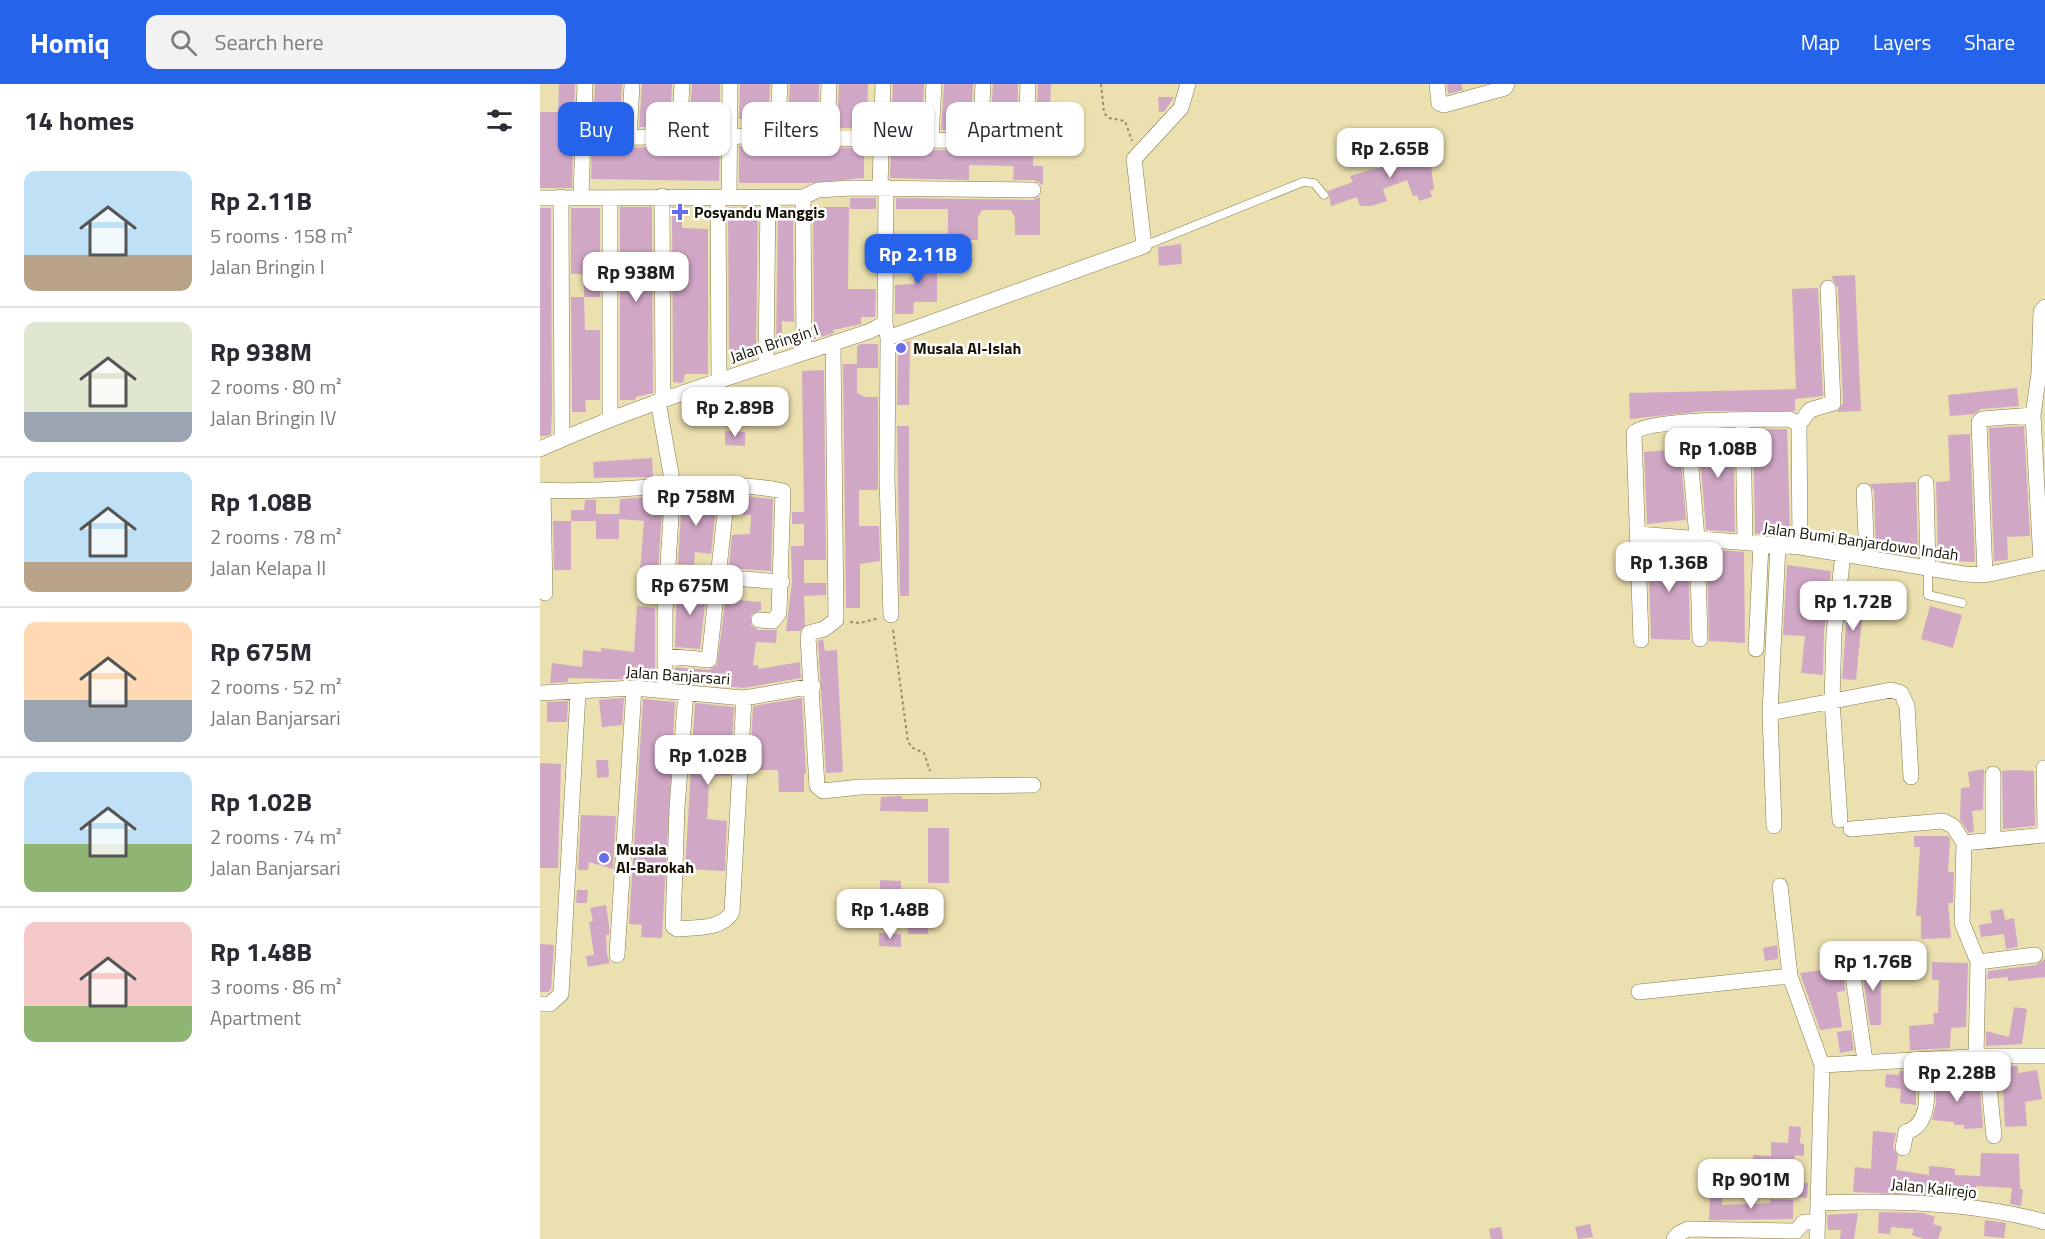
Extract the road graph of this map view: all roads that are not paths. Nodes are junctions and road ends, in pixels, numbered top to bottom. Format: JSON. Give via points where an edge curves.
{"nodes":[{"id":1,"x":585,"y":84,"type":"edge"},
{"id":2,"x":632,"y":84,"type":"edge"},
{"id":3,"x":682,"y":84,"type":"edge"},
{"id":4,"x":730,"y":84,"type":"edge"},
{"id":5,"x":780,"y":84,"type":"edge"},
{"id":6,"x":829,"y":84,"type":"edge"},
{"id":7,"x":883,"y":84,"type":"edge"},
{"id":8,"x":934,"y":84,"type":"edge"},
{"id":9,"x":983,"y":84,"type":"edge"},
{"id":10,"x":1028,"y":84,"type":"edge"},
{"id":11,"x":1188,"y":84,"type":"edge"},
{"id":12,"x":1437,"y":84,"type":"edge"},
{"id":13,"x":1507,"y":84,"type":"edge"},
{"id":14,"x":584,"y":102,"type":"edge"},
{"id":15,"x":631,"y":102,"type":"edge"},
{"id":16,"x":681,"y":102,"type":"edge"},
{"id":17,"x":730,"y":102,"type":"edge"},
{"id":18,"x":779,"y":102,"type":"edge"},
{"id":19,"x":828,"y":102,"type":"edge"},
{"id":20,"x":883,"y":102,"type":"edge"},
{"id":21,"x":933,"y":102,"type":"edge"},
{"id":22,"x":982,"y":102,"type":"edge"},
{"id":23,"x":1027,"y":102,"type":"edge"},
{"id":24,"x":582,"y":156,"type":"edge"},
{"id":25,"x":727,"y":156,"type":"edge"},
{"id":26,"x":882,"y":156,"type":"edge"},
{"id":27,"x":883,"y":187,"type":"junction"},
{"id":28,"x":1033,"y":190,"type":"dead end"},
{"id":29,"x":1324,"y":195,"type":"dead end"},
{"id":30,"x":581,"y":196,"type":"junction"},
{"id":31,"x":662,"y":196,"type":"junction"},
{"id":32,"x":723,"y":196,"type":"junction"},
{"id":33,"x":803,"y":196,"type":"junction"},
{"id":34,"x":561,"y":197,"type":"junction"},
{"id":35,"x":768,"y":197,"type":"junction"},
{"id":36,"x":540,"y":198,"type":"edge"},
{"id":37,"x":610,"y":198,"type":"junction"},
{"id":38,"x":1144,"y":246,"type":"junction"},
{"id":39,"x":1828,"y":288,"type":"dead end"},
{"id":40,"x":2045,"y":307,"type":"edge"},
{"id":41,"x":886,"y":332,"type":"junction"},
{"id":42,"x":834,"y":347,"type":"junction"},
{"id":43,"x":804,"y":351,"type":"junction"},
{"id":44,"x":766,"y":363,"type":"junction"},
{"id":45,"x":2042,"y":373,"type":"edge"},
{"id":46,"x":719,"y":380,"type":"junction"},
{"id":47,"x":661,"y":410,"type":"junction"},
{"id":48,"x":2033,"y":415,"type":"junction"},
{"id":49,"x":610,"y":418,"type":"junction"},
{"id":50,"x":1743,"y":421,"type":"junction"},
{"id":51,"x":1687,"y":422,"type":"junction"},
{"id":52,"x":1799,"y":424,"type":"junction"},
{"id":53,"x":562,"y":439,"type":"junction"},
{"id":54,"x":540,"y":449,"type":"edge"},
{"id":55,"x":1926,"y":483,"type":"dead end"},
{"id":56,"x":673,"y":485,"type":"junction"},
{"id":57,"x":728,"y":486,"type":"junction"},
{"id":58,"x":541,"y":490,"type":"edge"},
{"id":59,"x":1864,"y":491,"type":"dead end"},
{"id":60,"x":1638,"y":534,"type":"junction"},
{"id":61,"x":1697,"y":538,"type":"junction"},
{"id":62,"x":1745,"y":542,"type":"junction"},
{"id":63,"x":1761,"y":544,"type":"junction"},
{"id":64,"x":1778,"y":545,"type":"junction"},
{"id":65,"x":1800,"y":547,"type":"junction"},
{"id":66,"x":1843,"y":554,"type":"junction"},
{"id":67,"x":1868,"y":558,"type":"junction"},
{"id":68,"x":2043,"y":562,"type":"edge"},
{"id":69,"x":1928,"y":569,"type":"junction"},
{"id":70,"x":667,"y":573,"type":"junction"},
{"id":71,"x":1985,"y":575,"type":"junction"},
{"id":72,"x":716,"y":576,"type":"junction"},
{"id":73,"x":782,"y":582,"type":"junction"},
{"id":74,"x":545,"y":593,"type":"dead end"},
{"id":75,"x":1962,"y":603,"type":"dead end"},
{"id":76,"x":891,"y":615,"type":"road end"},
{"id":77,"x":759,"y":620,"type":"dead end"},
{"id":78,"x":1700,"y":639,"type":"dead end"},
{"id":79,"x":1641,"y":640,"type":"dead end"},
{"id":80,"x":1756,"y":649,"type":"dead end"},
{"id":81,"x":665,"y":656,"type":"junction"},
{"id":82,"x":813,"y":686,"type":"junction"},
{"id":83,"x":634,"y":688,"type":"junction"},
{"id":84,"x":665,"y":691,"type":"junction"},
{"id":85,"x":686,"y":692,"type":"junction"},
{"id":86,"x":540,"y":693,"type":"edge"},
{"id":87,"x":578,"y":693,"type":"junction"},
{"id":88,"x":744,"y":698,"type":"junction"},
{"id":89,"x":1832,"y":701,"type":"junction"},
{"id":90,"x":1770,"y":713,"type":"junction"},
{"id":91,"x":2044,"y":768,"type":"edge"},
{"id":92,"x":1993,"y":774,"type":"dead end"},
{"id":93,"x":1911,"y":777,"type":"dead end"},
{"id":94,"x":1033,"y":785,"type":"dead end"},
{"id":95,"x":1774,"y":826,"type":"dead end"},
{"id":96,"x":2045,"y":833,"type":"edge"},
{"id":97,"x":1993,"y":841,"type":"junction"},
{"id":98,"x":1964,"y":843,"type":"junction"},
{"id":99,"x":1780,"y":886,"type":"dead end"},
{"id":100,"x":616,"y":955,"type":"dead end"},
{"id":101,"x":2035,"y":955,"type":"dead end"},
{"id":102,"x":1978,"y":962,"type":"junction"},
{"id":103,"x":1852,"y":969,"type":"dead end"},
{"id":104,"x":1790,"y":976,"type":"junction"},
{"id":105,"x":1639,"y":992,"type":"dead end"},
{"id":106,"x":540,"y":1004,"type":"edge"},
{"id":107,"x":2045,"y":1056,"type":"edge"},
{"id":108,"x":1981,"y":1057,"type":"junction"},
{"id":109,"x":1865,"y":1061,"type":"junction"},
{"id":110,"x":1925,"y":1061,"type":"junction"},
{"id":111,"x":1822,"y":1065,"type":"junction"},
{"id":112,"x":1994,"y":1136,"type":"dead end"},
{"id":113,"x":1903,"y":1148,"type":"dead end"},
{"id":114,"x":1818,"y":1203,"type":"junction"},
{"id":115,"x":1817,"y":1222,"type":"junction"},
{"id":116,"x":2045,"y":1222,"type":"edge"},
{"id":117,"x":1674,"y":1239,"type":"edge"},
{"id":118,"x":1817,"y":1239,"type":"edge"}],
"edges":[{"from":1,"to":14,"type":"street"},
{"from":2,"to":15,"type":"street"},
{"from":3,"to":16,"type":"street"},
{"from":4,"to":17,"type":"street"},
{"from":5,"to":18,"type":"street"},
{"from":6,"to":19,"type":"street"},
{"from":7,"to":20,"type":"street"},
{"from":8,"to":21,"type":"street"},
{"from":9,"to":22,"type":"street"},
{"from":10,"to":23,"type":"street"},
{"from":11,"to":38,"type":"street","via":[[1181,108],[1134,159]]},
{"from":12,"to":13,"type":"street","via":[[1442,105],[1505,88]]},
{"from":24,"to":30,"type":"street"},
{"from":25,"to":32,"type":"street"},
{"from":26,"to":27,"type":"street"},
{"from":27,"to":28,"type":"street"},
{"from":27,"to":33,"type":"street","via":[[818,190]]},
{"from":27,"to":41,"type":"street"},
{"from":29,"to":38,"type":"lane","via":[[1314,183],[1303,182]]},
{"from":30,"to":34,"type":"street"},
{"from":30,"to":37,"type":"street"},
{"from":31,"to":32,"type":"street"},
{"from":31,"to":37,"type":"street"},
{"from":31,"to":47,"type":"street"},
{"from":32,"to":35,"type":"street"},
{"from":32,"to":46,"type":"street"},
{"from":33,"to":35,"type":"street"},
{"from":33,"to":43,"type":"street"},
{"from":34,"to":36,"type":"street"},
{"from":34,"to":53,"type":"street"},
{"from":35,"to":44,"type":"street"},
{"from":37,"to":49,"type":"street"},
{"from":38,"to":41,"type":"street","name":"Jalan Bringin I"},
{"from":39,"to":52,"type":"street","via":[[1833,403],[1810,410]]},
{"from":40,"to":45,"type":"street","name":"Jalan Bumi Banjardowo Indah","via":[[2041,312]]},
{"from":41,"to":42,"type":"street","name":"Jalan Bringin I","via":[[870,332]]},
{"from":41,"to":76,"type":"street"},
{"from":42,"to":43,"type":"street","name":"Jalan Bringin I"},
{"from":42,"to":82,"type":"street","via":[[836,621],[810,633]]},
{"from":43,"to":44,"type":"street","name":"Jalan Bringin I"},
{"from":44,"to":46,"type":"street","name":"Jalan Bringin I"},
{"from":45,"to":48,"type":"street","name":"Jalan Bumi Banjardowo Indah"},
{"from":46,"to":47,"type":"street","name":"Jalan Bringin I"},
{"from":47,"to":49,"type":"street","name":"Jalan Bringin I"},
{"from":47,"to":56,"type":"street"},
{"from":48,"to":68,"type":"street","name":"Jalan Bumi Banjardowo Indah"},
{"from":48,"to":71,"type":"street","via":[[1979,422]]},
{"from":49,"to":53,"type":"street","name":"Jalan Bringin I"},
{"from":50,"to":51,"type":"street"},
{"from":50,"to":52,"type":"street","via":[[1789,419]]},
{"from":50,"to":62,"type":"street"},
{"from":51,"to":60,"type":"street","via":[[1648,425],[1634,433]]},
{"from":51,"to":61,"type":"street"},
{"from":52,"to":65,"type":"street"},
{"from":53,"to":54,"type":"street","name":"Jalan Bringin I"},
{"from":55,"to":69,"type":"street"},
{"from":56,"to":57,"type":"street"},
{"from":56,"to":58,"type":"street"},
{"from":56,"to":70,"type":"street"},
{"from":57,"to":72,"type":"street"},
{"from":57,"to":73,"type":"street","via":[[784,492]]},
{"from":58,"to":74,"type":"street"},
{"from":59,"to":67,"type":"street"},
{"from":60,"to":61,"type":"street","name":"Jalan Bumi Banjardowo Indah"},
{"from":60,"to":79,"type":"street"},
{"from":61,"to":62,"type":"street","name":"Jalan Bumi Banjardowo Indah"},
{"from":61,"to":78,"type":"street"},
{"from":62,"to":63,"type":"street","name":"Jalan Bumi Banjardowo Indah"},
{"from":63,"to":64,"type":"street","name":"Jalan Bumi Banjardowo Indah"},
{"from":63,"to":80,"type":"street"},
{"from":64,"to":65,"type":"street","name":"Jalan Bumi Banjardowo Indah"},
{"from":64,"to":90,"type":"street"},
{"from":65,"to":66,"type":"street","name":"Jalan Bumi Banjardowo Indah"},
{"from":66,"to":67,"type":"street","name":"Jalan Bumi Banjardowo Indah"},
{"from":66,"to":89,"type":"street","via":[[1834,633]]},
{"from":67,"to":69,"type":"street","name":"Jalan Bumi Banjardowo Indah"},
{"from":68,"to":71,"type":"street","name":"Jalan Bumi Banjardowo Indah"},
{"from":69,"to":71,"type":"street","name":"Jalan Bumi Banjardowo Indah"},
{"from":69,"to":75,"type":"lane","via":[[1928,595]]},
{"from":70,"to":72,"type":"street"},
{"from":70,"to":81,"type":"street"},
{"from":72,"to":73,"type":"street"},
{"from":72,"to":81,"type":"street","via":[[709,660]]},
{"from":73,"to":77,"type":"street","via":[[777,619]]},
{"from":81,"to":84,"type":"street"},
{"from":82,"to":88,"type":"street","name":"Jalan Banjarsari"},
{"from":82,"to":94,"type":"street","via":[[816,779],[820,790]]},
{"from":83,"to":84,"type":"street","name":"Jalan Banjarsari"},
{"from":83,"to":87,"type":"street","name":"Jalan Banjarsari"},
{"from":83,"to":100,"type":"street"},
{"from":84,"to":85,"type":"street","name":"Jalan Banjarsari"},
{"from":85,"to":88,"type":"street","name":"Jalan Banjarsari"},
{"from":85,"to":88,"type":"street","via":[[677,808],[673,926],[677,929],[716,925],[729,919],[732,912]]},
{"from":86,"to":87,"type":"street","name":"Jalan Banjarsari"},
{"from":87,"to":106,"type":"street","via":[[561,994],[550,1004]]},
{"from":89,"to":90,"type":"street"},
{"from":89,"to":93,"type":"street","via":[[1891,690],[1901,693],[1907,706]]},
{"from":89,"to":98,"type":"street","via":[[1845,824],[1943,821],[1953,826]]},
{"from":90,"to":95,"type":"street"},
{"from":91,"to":96,"type":"street"},
{"from":92,"to":97,"type":"street"},
{"from":96,"to":97,"type":"street"},
{"from":97,"to":98,"type":"street"},
{"from":98,"to":102,"type":"street","via":[[1962,923]]},
{"from":99,"to":104,"type":"street"},
{"from":101,"to":102,"type":"street"},
{"from":102,"to":108,"type":"street"},
{"from":103,"to":109,"type":"street"},
{"from":104,"to":105,"type":"street"},
{"from":104,"to":111,"type":"street"},
{"from":107,"to":108,"type":"street"},
{"from":108,"to":110,"type":"street"},
{"from":108,"to":112,"type":"street"},
{"from":109,"to":110,"type":"street"},
{"from":109,"to":111,"type":"street"},
{"from":110,"to":113,"type":"street","via":[[1926,1110],[1916,1126],[1906,1132]]},
{"from":111,"to":114,"type":"street"},
{"from":114,"to":115,"type":"street"},
{"from":114,"to":116,"type":"street","name":"Jalan Kalirejo","via":[[1890,1200],[2022,1215]]},
{"from":115,"to":117,"type":"street","via":[[1804,1222],[1796,1231],[1688,1230]]},
{"from":115,"to":118,"type":"street"}]}
